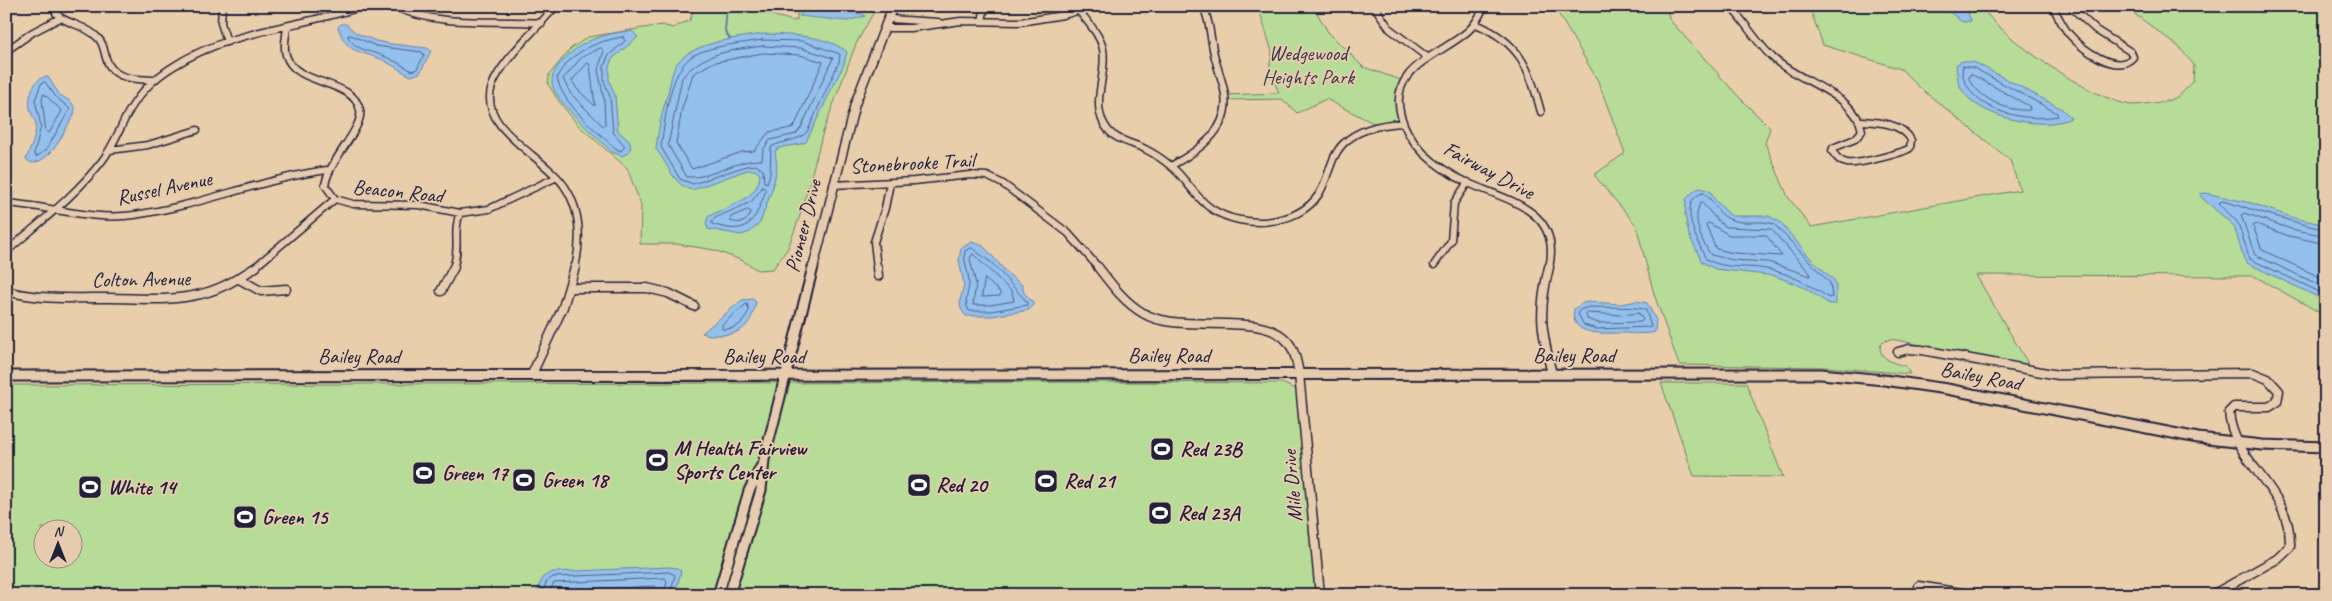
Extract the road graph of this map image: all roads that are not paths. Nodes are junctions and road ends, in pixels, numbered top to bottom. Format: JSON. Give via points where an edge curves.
{"nodes":[{"id":1,"x":57,"y":6,"type":"edge"},
{"id":2,"x":222,"y":6,"type":"edge"},
{"id":3,"x":364,"y":6,"type":"edge"},
{"id":4,"x":393,"y":6,"type":"edge"},
{"id":5,"x":556,"y":6,"type":"edge"},
{"id":6,"x":892,"y":6,"type":"edge"},
{"id":7,"x":985,"y":6,"type":"edge"},
{"id":8,"x":1095,"y":6,"type":"edge"},
{"id":9,"x":1203,"y":6,"type":"edge"},
{"id":10,"x":1374,"y":6,"type":"edge"},
{"id":11,"x":1484,"y":6,"type":"edge"},
{"id":12,"x":1730,"y":6,"type":"edge"},
{"id":13,"x":2052,"y":6,"type":"edge"},
{"id":14,"x":2070,"y":6,"type":"edge"},
{"id":15,"x":1079,"y":11,"type":"junction"},
{"id":16,"x":60,"y":18,"type":"junction"},
{"id":17,"x":888,"y":19,"type":"junction"},
{"id":18,"x":982,"y":21,"type":"junction"},
{"id":19,"x":944,"y":22,"type":"junction"},
{"id":20,"x":542,"y":23,"type":"junction"},
{"id":21,"x":1476,"y":24,"type":"junction"},
{"id":22,"x":286,"y":28,"type":"junction"},
{"id":23,"x":885,"y":28,"type":"junction"},
{"id":24,"x":227,"y":42,"type":"junction"},
{"id":25,"x":6,"y":51,"type":"edge"},
{"id":26,"x":1427,"y":57,"type":"junction"},
{"id":27,"x":154,"y":80,"type":"junction"},
{"id":28,"x":1541,"y":112,"type":"dead end"},
{"id":29,"x":1861,"y":121,"type":"junction"},
{"id":30,"x":1403,"y":123,"type":"junction"},
{"id":31,"x":197,"y":130,"type":"dead end"},
{"id":32,"x":110,"y":150,"type":"junction"},
{"id":33,"x":1171,"y":166,"type":"junction"},
{"id":34,"x":327,"y":170,"type":"junction"},
{"id":35,"x":557,"y":177,"type":"junction"},
{"id":36,"x":1468,"y":182,"type":"junction"},
{"id":37,"x":890,"y":183,"type":"junction"},
{"id":38,"x":833,"y":185,"type":"junction"},
{"id":39,"x":335,"y":199,"type":"junction"},
{"id":40,"x":6,"y":203,"type":"edge"},
{"id":41,"x":52,"y":209,"type":"junction"},
{"id":42,"x":460,"y":214,"type":"junction"},
{"id":43,"x":6,"y":252,"type":"edge"},
{"id":44,"x":1434,"y":265,"type":"dead end"},
{"id":45,"x":878,"y":276,"type":"dead end"},
{"id":46,"x":239,"y":279,"type":"junction"},
{"id":47,"x":569,"y":288,"type":"junction"},
{"id":48,"x":286,"y":289,"type":"dead end"},
{"id":49,"x":6,"y":291,"type":"edge"},
{"id":50,"x":441,"y":291,"type":"dead end"},
{"id":51,"x":694,"y":306,"type":"dead end"},
{"id":52,"x":1898,"y":352,"type":"dead end"},
{"id":53,"x":532,"y":374,"type":"junction"},
{"id":54,"x":785,"y":374,"type":"junction"},
{"id":55,"x":1299,"y":374,"type":"junction"},
{"id":56,"x":1552,"y":374,"type":"junction"},
{"id":57,"x":6,"y":376,"type":"edge"},
{"id":58,"x":2239,"y":443,"type":"junction"},
{"id":59,"x":2326,"y":447,"type":"edge"},
{"id":60,"x":764,"y":460,"type":"junction"},
{"id":61,"x":1919,"y":586,"type":"dead end"},
{"id":62,"x":718,"y":595,"type":"edge"},
{"id":63,"x":729,"y":595,"type":"edge"},
{"id":64,"x":1320,"y":595,"type":"edge"},
{"id":65,"x":1973,"y":595,"type":"edge"},
{"id":66,"x":2212,"y":595,"type":"edge"}],
"edges":[{"from":1,"to":16,"type":"street","via":[[56,13]]},
{"from":2,"to":24,"type":"street","via":[[221,23]]},
{"from":3,"to":22,"type":"street"},
{"from":4,"to":20,"type":"street","via":[[419,16],[444,20]]},
{"from":5,"to":20,"type":"street"},
{"from":6,"to":17,"type":"main road","name":"Pioneer Drive"},
{"from":7,"to":18,"type":"street"},
{"from":8,"to":15,"type":"street"},
{"from":9,"to":33,"type":"street","via":[[1225,107],[1223,117],[1212,137],[1196,152]]},
{"from":10,"to":26,"type":"street","via":[[1396,36]]},
{"from":11,"to":21,"type":"street"},
{"from":12,"to":29,"type":"street","via":[[1761,48],[1777,63],[1845,104],[1857,113]]},
{"from":13,"to":14,"type":"street","via":[[2068,32],[2081,45],[2106,60],[2120,63],[2132,60],[2133,56],[2127,49],[2096,30]]},
{"from":15,"to":18,"type":"street","via":[[1020,22]]},
{"from":15,"to":33,"type":"street","via":[[1103,49],[1104,66],[1098,99],[1105,126],[1116,137],[1154,153]]},
{"from":16,"to":25,"type":"street"},
{"from":16,"to":27,"type":"street","via":[[96,35],[106,49],[108,63],[115,72],[127,78]]},
{"from":17,"to":19,"type":"street"},
{"from":17,"to":23,"type":"main road","name":"Pioneer Drive"},
{"from":18,"to":19,"type":"street"},
{"from":19,"to":23,"type":"street","via":[[920,27]]},
{"from":20,"to":35,"type":"street","via":[[499,71],[490,89],[488,105],[496,123]]},
{"from":21,"to":26,"type":"street","name":"Fairway Drive"},
{"from":21,"to":28,"type":"street","via":[[1503,36],[1516,49],[1532,81]]},
{"from":22,"to":24,"type":"street"},
{"from":22,"to":34,"type":"street","name":"Beacon Road","via":[[285,50],[290,64],[304,75],[344,91],[357,101],[359,107],[356,127]]},
{"from":23,"to":38,"type":"main road","name":"Pioneer Drive","via":[[856,104]]},
{"from":24,"to":27,"type":"street","via":[[187,58]]},
{"from":26,"to":30,"type":"street","name":"Fairway Drive","via":[[1410,72],[1401,88],[1399,104]]},
{"from":27,"to":32,"type":"street","via":[[135,101]]},
{"from":29,"to":29,"type":"street","via":[[1859,136],[1833,148],[1834,155],[1841,161],[1856,164],[1901,154],[1910,148],[1908,135],[1896,127],[1883,122]]},
{"from":30,"to":33,"type":"street","via":[[1379,126],[1351,137],[1334,157],[1313,202],[1294,214],[1270,221],[1236,218],[1214,210]]},
{"from":30,"to":36,"type":"street","name":"Fairway Drive","via":[[1422,152],[1445,170]]},
{"from":31,"to":32,"type":"street","via":[[148,145]]},
{"from":32,"to":41,"type":"street","via":[[89,175]]},
{"from":34,"to":39,"type":"street","name":"Beacon Road","via":[[325,185]]},
{"from":34,"to":41,"type":"street","name":"Russel Avenue","via":[[267,180],[134,215],[94,216]]},
{"from":35,"to":42,"type":"street","name":"Beacon Road","via":[[489,208]]},
{"from":35,"to":47,"type":"street","via":[[571,198],[579,223],[578,260]]},
{"from":36,"to":44,"type":"street","via":[[1454,203],[1451,241]]},
{"from":36,"to":56,"type":"street","name":"Fairway Drive","via":[[1524,205],[1549,232],[1553,248],[1543,284],[1541,319]]},
{"from":37,"to":38,"type":"street","name":"Stonebrooke Trail"},
{"from":37,"to":45,"type":"street","via":[[874,242]]},
{"from":37,"to":55,"type":"street","name":"Stonebrooke Trail","via":[[970,175],[995,179],[1070,235],[1120,295],[1144,314],[1167,322],[1266,328],[1290,342]]},
{"from":38,"to":54,"type":"main road","name":"Pioneer Drive"},
{"from":39,"to":42,"type":"street","name":"Beacon Road","via":[[361,205],[419,205]]},
{"from":39,"to":46,"type":"street","name":"Colton Avenue"},
{"from":40,"to":41,"type":"street","name":"Russel Avenue"},
{"from":41,"to":43,"type":"street"},
{"from":42,"to":50,"type":"street","via":[[455,226],[459,250]]},
{"from":46,"to":48,"type":"street","via":[[261,292]]},
{"from":46,"to":49,"type":"street","name":"Colton Avenue","via":[[209,293],[180,298],[43,297]]},
{"from":47,"to":51,"type":"street","via":[[647,288]]},
{"from":47,"to":53,"type":"street"},
{"from":52,"to":58,"type":"street","name":"Bailey Road","via":[[1922,350],[2052,374],[2253,373],[2264,376],[2279,394],[2275,404],[2240,406],[2230,410],[2229,424]]},
{"from":53,"to":54,"type":"main road","name":"Bailey Road"},
{"from":53,"to":57,"type":"main road","name":"Bailey Road"},
{"from":54,"to":55,"type":"main road","name":"Bailey Road"},
{"from":54,"to":60,"type":"main road","name":"Pioneer Drive"},
{"from":55,"to":56,"type":"main road","name":"Bailey Road"},
{"from":55,"to":64,"type":"street","name":"Mile Drive"},
{"from":56,"to":58,"type":"main road","name":"Bailey Road","via":[[1789,374],[1866,378],[1937,387]]},
{"from":58,"to":59,"type":"main road","name":"Bailey Road"},
{"from":58,"to":66,"type":"street","via":[[2284,510],[2291,526],[2292,540],[2277,559]]},
{"from":60,"to":62,"type":"street","name":"Pioneer Drive","via":[[749,491]]},
{"from":60,"to":63,"type":"main road","name":"Pioneer Drive","via":[[761,490]]},
{"from":61,"to":65,"type":"street"}]}
